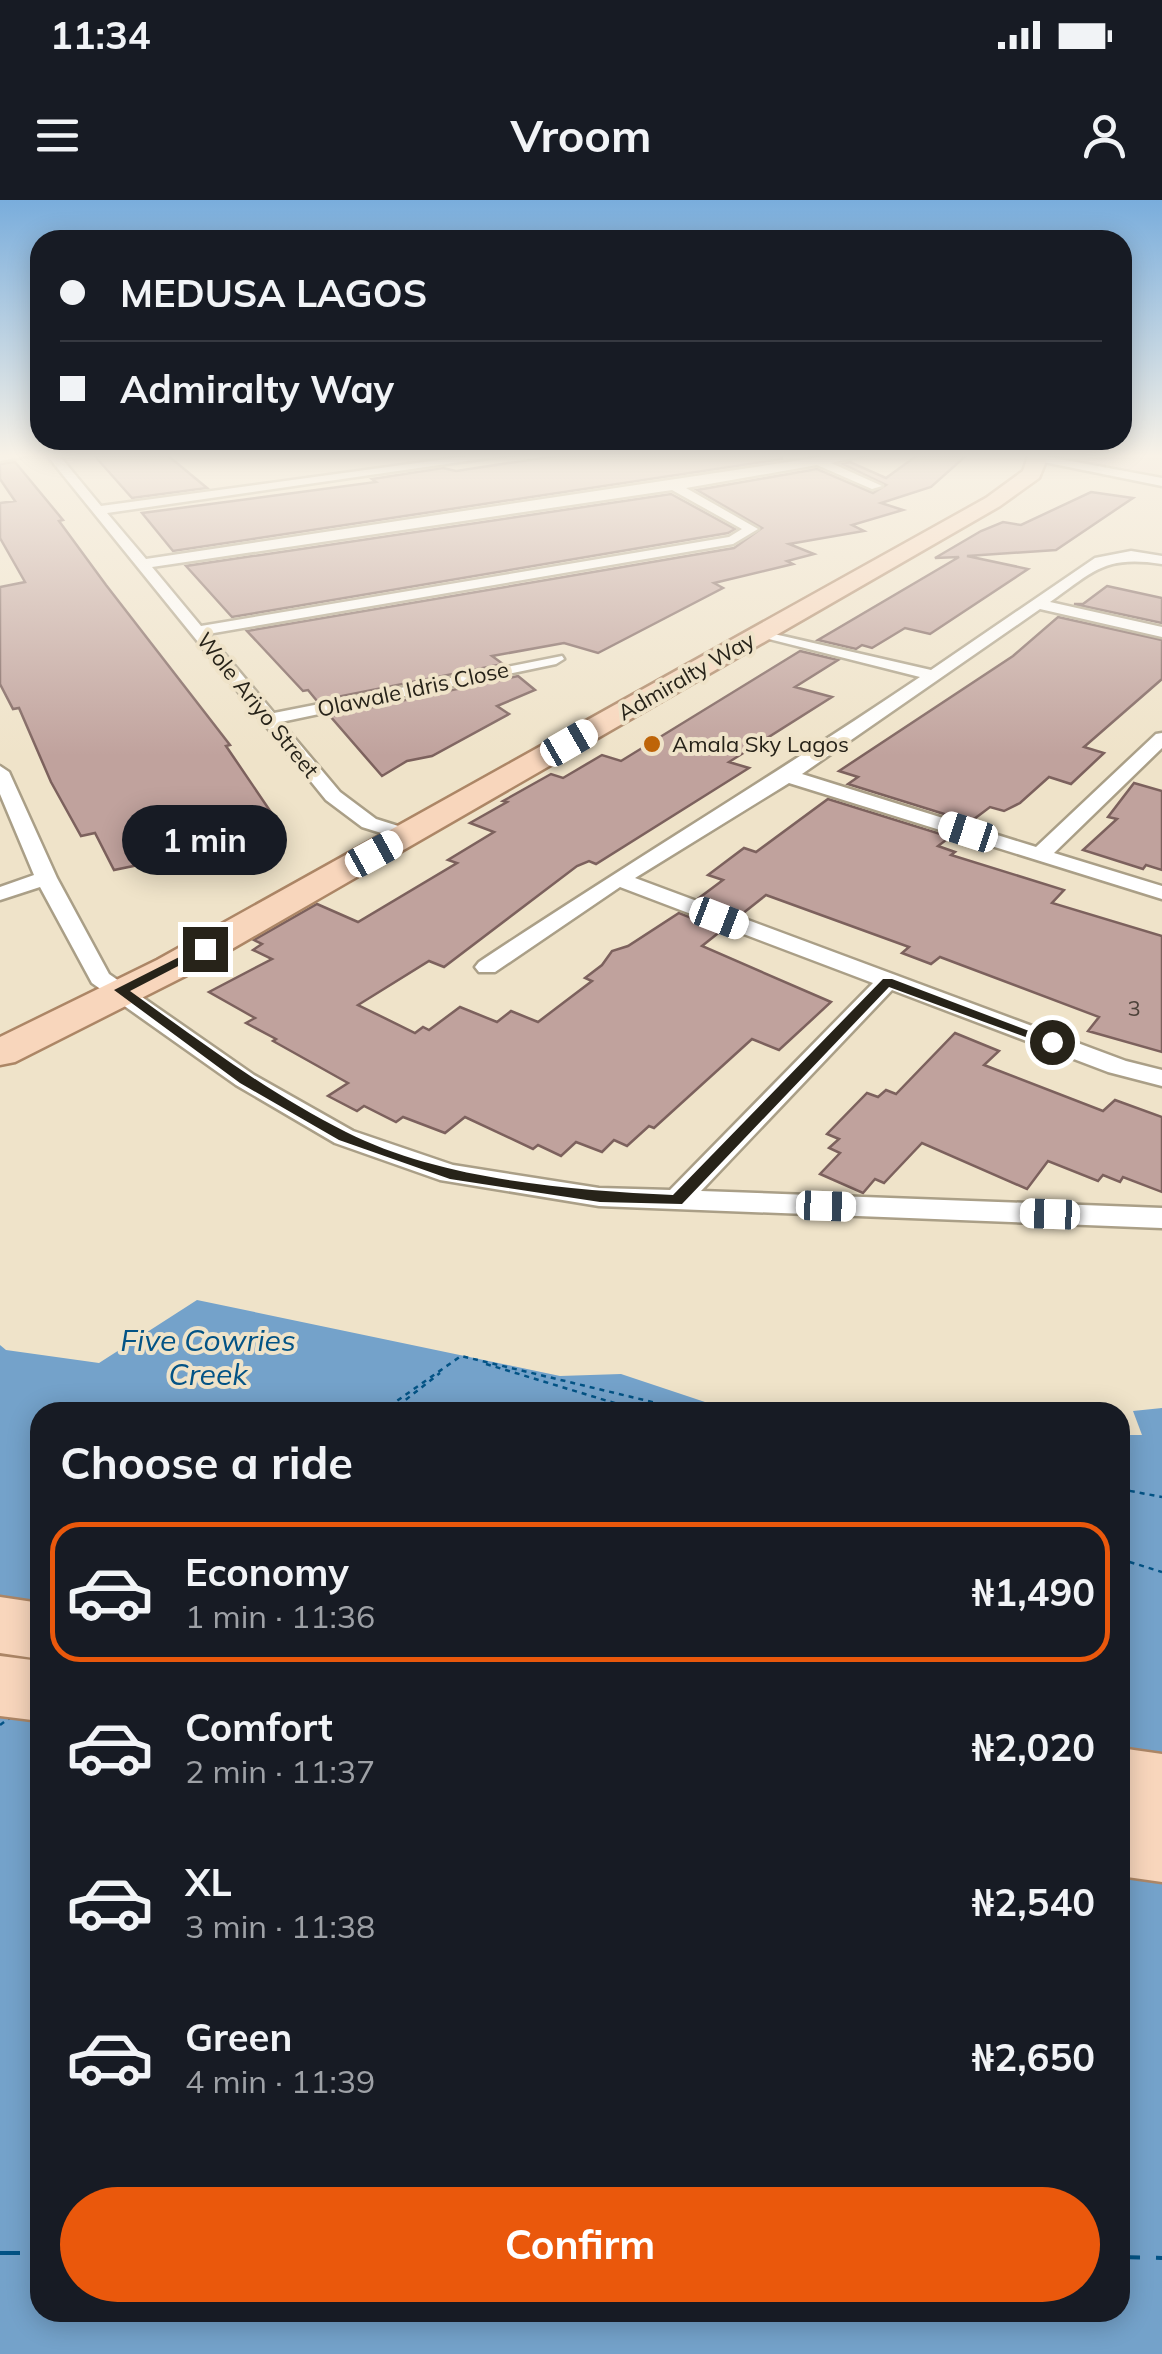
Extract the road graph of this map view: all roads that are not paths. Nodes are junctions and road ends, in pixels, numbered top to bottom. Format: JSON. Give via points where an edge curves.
{"nodes":[{"id":1,"x":134,"y":555,"type":"edge"},
{"id":2,"x":207,"y":555,"type":"edge"},
{"id":3,"x":647,"y":555,"type":"edge"},
{"id":4,"x":874,"y":555,"type":"edge"},
{"id":5,"x":900,"y":555,"type":"edge"},
{"id":6,"x":1162,"y":560,"type":"edge"},
{"id":7,"x":142,"y":564,"type":"junction"},
{"id":8,"x":1037,"y":604,"type":"junction"},
{"id":9,"x":197,"y":631,"type":"junction"},
{"id":10,"x":1162,"y":632,"type":"edge"},
{"id":11,"x":763,"y":633,"type":"junction"},
{"id":12,"x":556,"y":659,"type":"dead end"},
{"id":13,"x":933,"y":675,"type":"junction"},
{"id":14,"x":269,"y":718,"type":"junction"},
{"id":15,"x":1162,"y":738,"type":"edge"},
{"id":16,"x":0,"y":772,"type":"edge"},
{"id":17,"x":787,"y":776,"type":"junction"},
{"id":18,"x":394,"y":831,"type":"junction"},
{"id":19,"x":1040,"y":855,"type":"junction"},
{"id":20,"x":46,"y":878,"type":"junction"},
{"id":21,"x":618,"y":879,"type":"junction"},
{"id":22,"x":1162,"y":893,"type":"edge"},
{"id":23,"x":0,"y":894,"type":"edge"},
{"id":24,"x":487,"y":967,"type":"dead end"},
{"id":25,"x":887,"y":982,"type":"junction"},
{"id":26,"x":110,"y":984,"type":"junction"},
{"id":27,"x":0,"y":1024,"type":"edge"},
{"id":28,"x":0,"y":1053,"type":"edge"},
{"id":29,"x":1162,"y":1078,"type":"edge"},
{"id":30,"x":676,"y":1200,"type":"junction"},
{"id":31,"x":1162,"y":1218,"type":"edge"},
{"id":32,"x":0,"y":1625,"type":"edge"},
{"id":33,"x":30,"y":1629,"type":"edge"},
{"id":34,"x":0,"y":1686,"type":"edge"},
{"id":35,"x":30,"y":1690,"type":"edge"},
{"id":36,"x":1130,"y":1783,"type":"edge"},
{"id":37,"x":1162,"y":1788,"type":"edge"},
{"id":38,"x":1130,"y":1841,"type":"edge"},
{"id":39,"x":1162,"y":1846,"type":"edge"}],
"edges":[{"from":1,"to":7,"type":"street","name":"Wole Ariyo Street"},
{"from":2,"to":7,"type":"street"},
{"from":3,"to":9,"type":"street"},
{"from":4,"to":18,"type":"main road","name":"Admiralty Way"},
{"from":5,"to":11,"type":"main road","name":"Admiralty Way"},
{"from":6,"to":8,"type":"street","via":[[1108,557]]},
{"from":7,"to":9,"type":"street","name":"Wole Ariyo Street"},
{"from":8,"to":10,"type":"street"},
{"from":8,"to":13,"type":"street"},
{"from":9,"to":14,"type":"street","name":"Wole Ariyo Street"},
{"from":11,"to":13,"type":"street"},
{"from":11,"to":18,"type":"main road","name":"Admiralty Way"},
{"from":12,"to":14,"type":"street","name":"Olawale Idris Close"},
{"from":13,"to":17,"type":"street"},
{"from":14,"to":18,"type":"street","name":"Wole Ariyo Street","via":[[333,796]]},
{"from":15,"to":19,"type":"street"},
{"from":16,"to":20,"type":"street"},
{"from":17,"to":19,"type":"street"},
{"from":17,"to":21,"type":"street"},
{"from":18,"to":26,"type":"main road","name":"Admiralty Way","via":[[171,968]]},
{"from":19,"to":22,"type":"street"},
{"from":20,"to":23,"type":"street"},
{"from":20,"to":26,"type":"street"},
{"from":21,"to":24,"type":"street"},
{"from":21,"to":25,"type":"street"},
{"from":25,"to":29,"type":"street"},
{"from":25,"to":30,"type":"street"},
{"from":26,"to":27,"type":"main road","name":"Admiralty Way"},
{"from":26,"to":28,"type":"main road","name":"Admiralty Way"},
{"from":26,"to":30,"type":"street","via":[[244,1080],[388,1154],[524,1188]]},
{"from":30,"to":31,"type":"street"},
{"from":32,"to":33,"type":"main road"},
{"from":34,"to":35,"type":"main road"},
{"from":36,"to":37,"type":"main road"},
{"from":38,"to":39,"type":"main road"}]}
